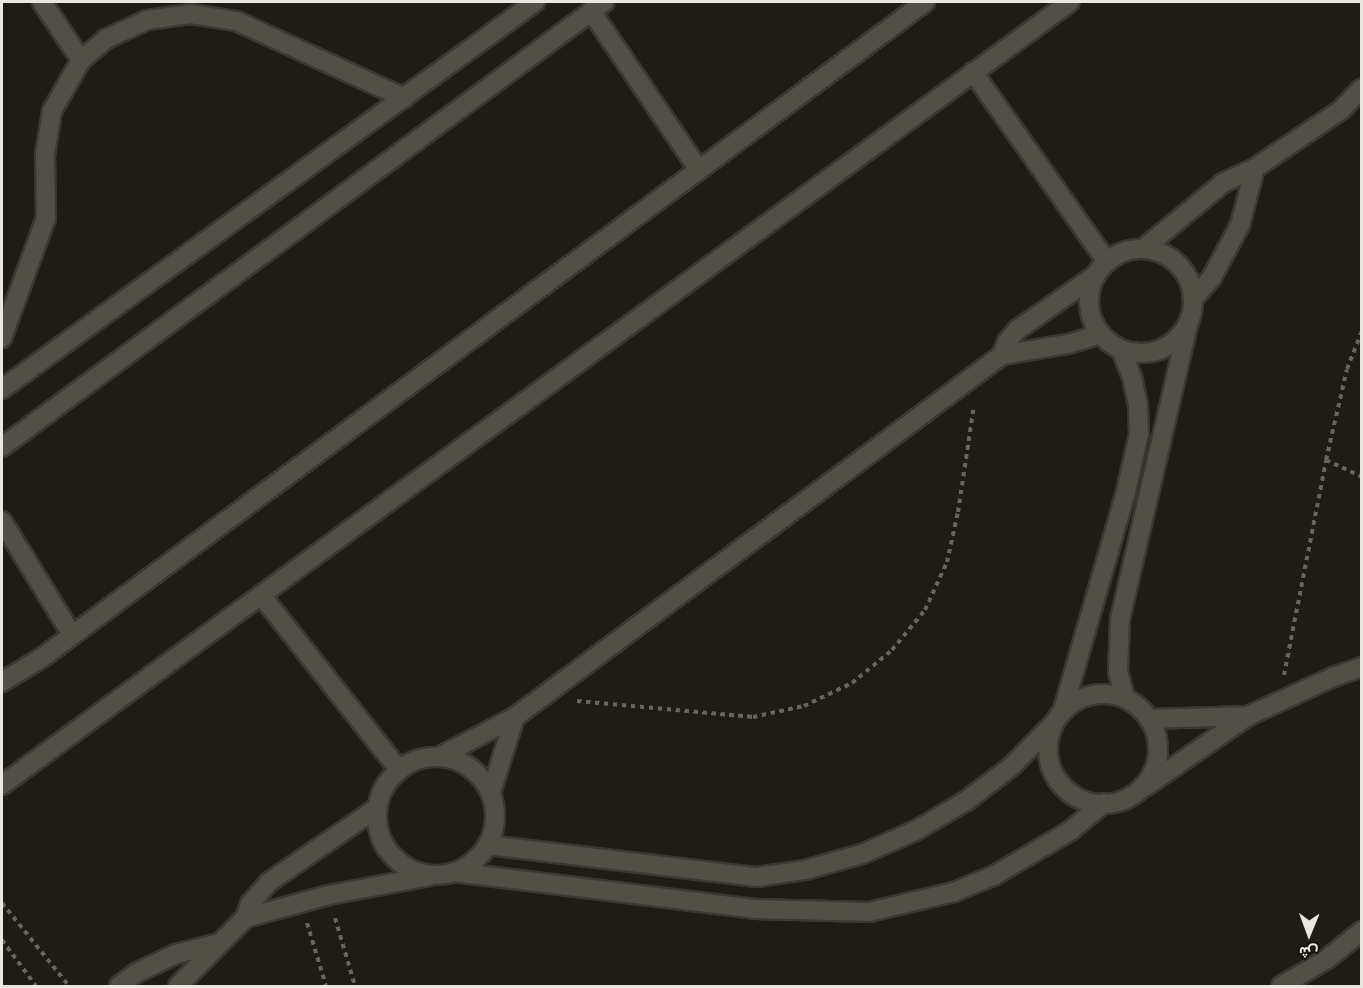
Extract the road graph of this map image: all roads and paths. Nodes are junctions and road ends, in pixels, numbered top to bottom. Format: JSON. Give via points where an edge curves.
{"nodes":[{"id":1,"x":42,"y":2,"type":"edge"},
{"id":2,"x":536,"y":2,"type":"edge"},
{"id":3,"x":925,"y":2,"type":"edge"},
{"id":4,"x":1070,"y":2,"type":"edge"},
{"id":5,"x":598,"y":6,"type":"edge"},
{"id":6,"x":81,"y":60,"type":"junction"},
{"id":7,"x":973,"y":72,"type":"junction"},
{"id":8,"x":1362,"y":88,"type":"edge"},
{"id":9,"x":404,"y":98,"type":"junction"},
{"id":10,"x":1362,"y":104,"type":"edge"},
{"id":11,"x":1341,"y":110,"type":"junction"},
{"id":12,"x":1255,"y":168,"type":"junction"},
{"id":13,"x":699,"y":170,"type":"junction"},
{"id":14,"x":1143,"y":249,"type":"junction"},
{"id":15,"x":1101,"y":268,"type":"junction"},
{"id":16,"x":1193,"y":299,"type":"junction"},
{"id":17,"x":1188,"y":325,"type":"junction"},
{"id":18,"x":1362,"y":331,"type":"edge"},
{"id":19,"x":1100,"y":334,"type":"junction"},
{"id":20,"x":2,"y":338,"type":"edge"},
{"id":21,"x":1121,"y":350,"type":"junction"},
{"id":22,"x":1002,"y":355,"type":"junction"},
{"id":23,"x":978,"y":372,"type":"junction"},
{"id":24,"x":2,"y":389,"type":"edge"},
{"id":25,"x":2,"y":447,"type":"edge"},
{"id":26,"x":1326,"y":460,"type":"junction"},
{"id":27,"x":1362,"y":477,"type":"edge"},
{"id":28,"x":1126,"y":492,"type":"junction"},
{"id":29,"x":1148,"y":497,"type":"junction"},
{"id":30,"x":2,"y":521,"type":"edge"},
{"id":31,"x":261,"y":595,"type":"junction"},
{"id":32,"x":72,"y":635,"type":"junction"},
{"id":33,"x":1362,"y":667,"type":"edge"},
{"id":34,"x":2,"y":682,"type":"edge"},
{"id":35,"x":542,"y":697,"type":"junction"},
{"id":36,"x":1125,"y":698,"type":"junction"},
{"id":37,"x":1278,"y":701,"type":"junction"},
{"id":38,"x":1248,"y":716,"type":"junction"},
{"id":39,"x":515,"y":717,"type":"junction"},
{"id":40,"x":1058,"y":717,"type":"junction"},
{"id":41,"x":1149,"y":719,"type":"junction"},
{"id":42,"x":439,"y":757,"type":"junction"},
{"id":43,"x":399,"y":770,"type":"junction"},
{"id":44,"x":2,"y":785,"type":"edge"},
{"id":45,"x":491,"y":792,"type":"junction"},
{"id":46,"x":1136,"y":793,"type":"junction"},
{"id":47,"x":1104,"y":803,"type":"junction"},
{"id":48,"x":377,"y":808,"type":"junction"},
{"id":49,"x":488,"y":845,"type":"junction"},
{"id":50,"x":446,"y":874,"type":"junction"},
{"id":51,"x":757,"y":877,"type":"junction"},
{"id":52,"x":328,"y":895,"type":"junction"},
{"id":53,"x":300,"y":902,"type":"junction"},
{"id":54,"x":2,"y":903,"type":"edge"},
{"id":55,"x":755,"y":909,"type":"junction"},
{"id":56,"x":245,"y":918,"type":"junction"},
{"id":57,"x":1362,"y":931,"type":"edge"},
{"id":58,"x":2,"y":940,"type":"edge"},
{"id":59,"x":220,"y":943,"type":"junction"},
{"id":60,"x":1327,"y":959,"type":"junction"},
{"id":61,"x":36,"y":987,"type":"edge"},
{"id":62,"x":69,"y":987,"type":"edge"},
{"id":63,"x":119,"y":987,"type":"edge"},
{"id":64,"x":178,"y":987,"type":"edge"},
{"id":65,"x":326,"y":987,"type":"edge"},
{"id":66,"x":355,"y":987,"type":"edge"},
{"id":67,"x":1281,"y":987,"type":"edge"},
{"id":68,"x":1307,"y":987,"type":"edge"}],
"edges":[{"from":1,"to":6,"type":"street"},
{"from":2,"to":9,"type":"street"},
{"from":3,"to":13,"type":"street"},
{"from":4,"to":7,"type":"street"},
{"from":5,"to":13,"type":"street"},
{"from":5,"to":25,"type":"street"},
{"from":6,"to":9,"type":"street","via":[[106,39],[147,20],[191,14],[236,21]]},
{"from":6,"to":20,"type":"street","via":[[52,111],[45,155],[46,218]]},
{"from":7,"to":15,"type":"street"},
{"from":7,"to":31,"type":"street"},
{"from":8,"to":11,"type":"street"},
{"from":9,"to":24,"type":"street"},
{"from":10,"to":11,"type":"street"},
{"from":11,"to":12,"type":"street"},
{"from":12,"to":14,"type":"street","via":[[1223,183]]},
{"from":12,"to":16,"type":"street","via":[[1240,225],[1222,260]]},
{"from":13,"to":32,"type":"street"},
{"from":14,"to":15,"type":"street","via":[[1124,252]]},
{"from":14,"to":16,"type":"street","via":[[1168,256],[1178,264],[1186,275]]},
{"from":15,"to":19,"type":"street","via":[[1089,295]]},
{"from":15,"to":22,"type":"street","via":[[1017,330]]},
{"from":16,"to":17,"type":"street"},
{"from":17,"to":21,"type":"street","via":[[1160,350]]},
{"from":17,"to":29,"type":"street"},
{"from":18,"to":26,"type":"path","via":[[1347,369]]},
{"from":19,"to":21,"type":"street"},
{"from":19,"to":22,"type":"street","via":[[1068,344]]},
{"from":21,"to":28,"type":"street","via":[[1138,405],[1139,434]]},
{"from":22,"to":23,"type":"street"},
{"from":23,"to":35,"type":"street"},
{"from":23,"to":35,"type":"path","via":[[947,562],[925,610],[892,651],[852,683],[804,706],[753,717]]},
{"from":26,"to":27,"type":"path"},
{"from":26,"to":37,"type":"path"},
{"from":28,"to":29,"type":"street"},
{"from":28,"to":40,"type":"street"},
{"from":29,"to":36,"type":"street","via":[[1120,619],[1118,672]]},
{"from":30,"to":32,"type":"street"},
{"from":31,"to":43,"type":"street"},
{"from":31,"to":44,"type":"street"},
{"from":32,"to":34,"type":"street"},
{"from":33,"to":37,"type":"street"},
{"from":35,"to":39,"type":"street"},
{"from":36,"to":40,"type":"street","via":[[1092,694],[1076,700]]},
{"from":36,"to":41,"type":"street","via":[[1139,706]]},
{"from":37,"to":38,"type":"street"},
{"from":38,"to":41,"type":"street"},
{"from":38,"to":46,"type":"street"},
{"from":39,"to":42,"type":"street"},
{"from":39,"to":45,"type":"street"},
{"from":40,"to":47,"type":"street","via":[[1048,739],[1052,771],[1073,796]]},
{"from":40,"to":51,"type":"street","via":[[1012,766],[966,801],[915,831],[862,854],[805,870]]},
{"from":41,"to":46,"type":"street","via":[[1156,734],[1157,759],[1148,782]]},
{"from":42,"to":43,"type":"street","via":[[411,762]]},
{"from":42,"to":45,"type":"street","via":[[470,767]]},
{"from":43,"to":48,"type":"street","via":[[388,781]]},
{"from":45,"to":49,"type":"street","via":[[495,828]]},
{"from":46,"to":47,"type":"street","via":[[1122,801]]},
{"from":47,"to":55,"type":"street","via":[[1034,855],[954,892],[869,912]]},
{"from":48,"to":50,"type":"street","via":[[377,825],[392,856],[421,873]]},
{"from":48,"to":56,"type":"street","via":[[268,882],[250,904]]},
{"from":49,"to":50,"type":"street","via":[[468,866]]},
{"from":49,"to":51,"type":"street"},
{"from":50,"to":52,"type":"street"},
{"from":50,"to":55,"type":"street"},
{"from":51,"to":55,"type":"street"},
{"from":52,"to":53,"type":"street"},
{"from":52,"to":66,"type":"path"},
{"from":53,"to":56,"type":"street"},
{"from":53,"to":65,"type":"path"},
{"from":54,"to":62,"type":"path"},
{"from":56,"to":59,"type":"street"},
{"from":57,"to":60,"type":"street"},
{"from":58,"to":61,"type":"path"},
{"from":59,"to":63,"type":"street","via":[[176,954]]},
{"from":59,"to":64,"type":"street"},
{"from":60,"to":67,"type":"street"},
{"from":60,"to":68,"type":"street"}]}
